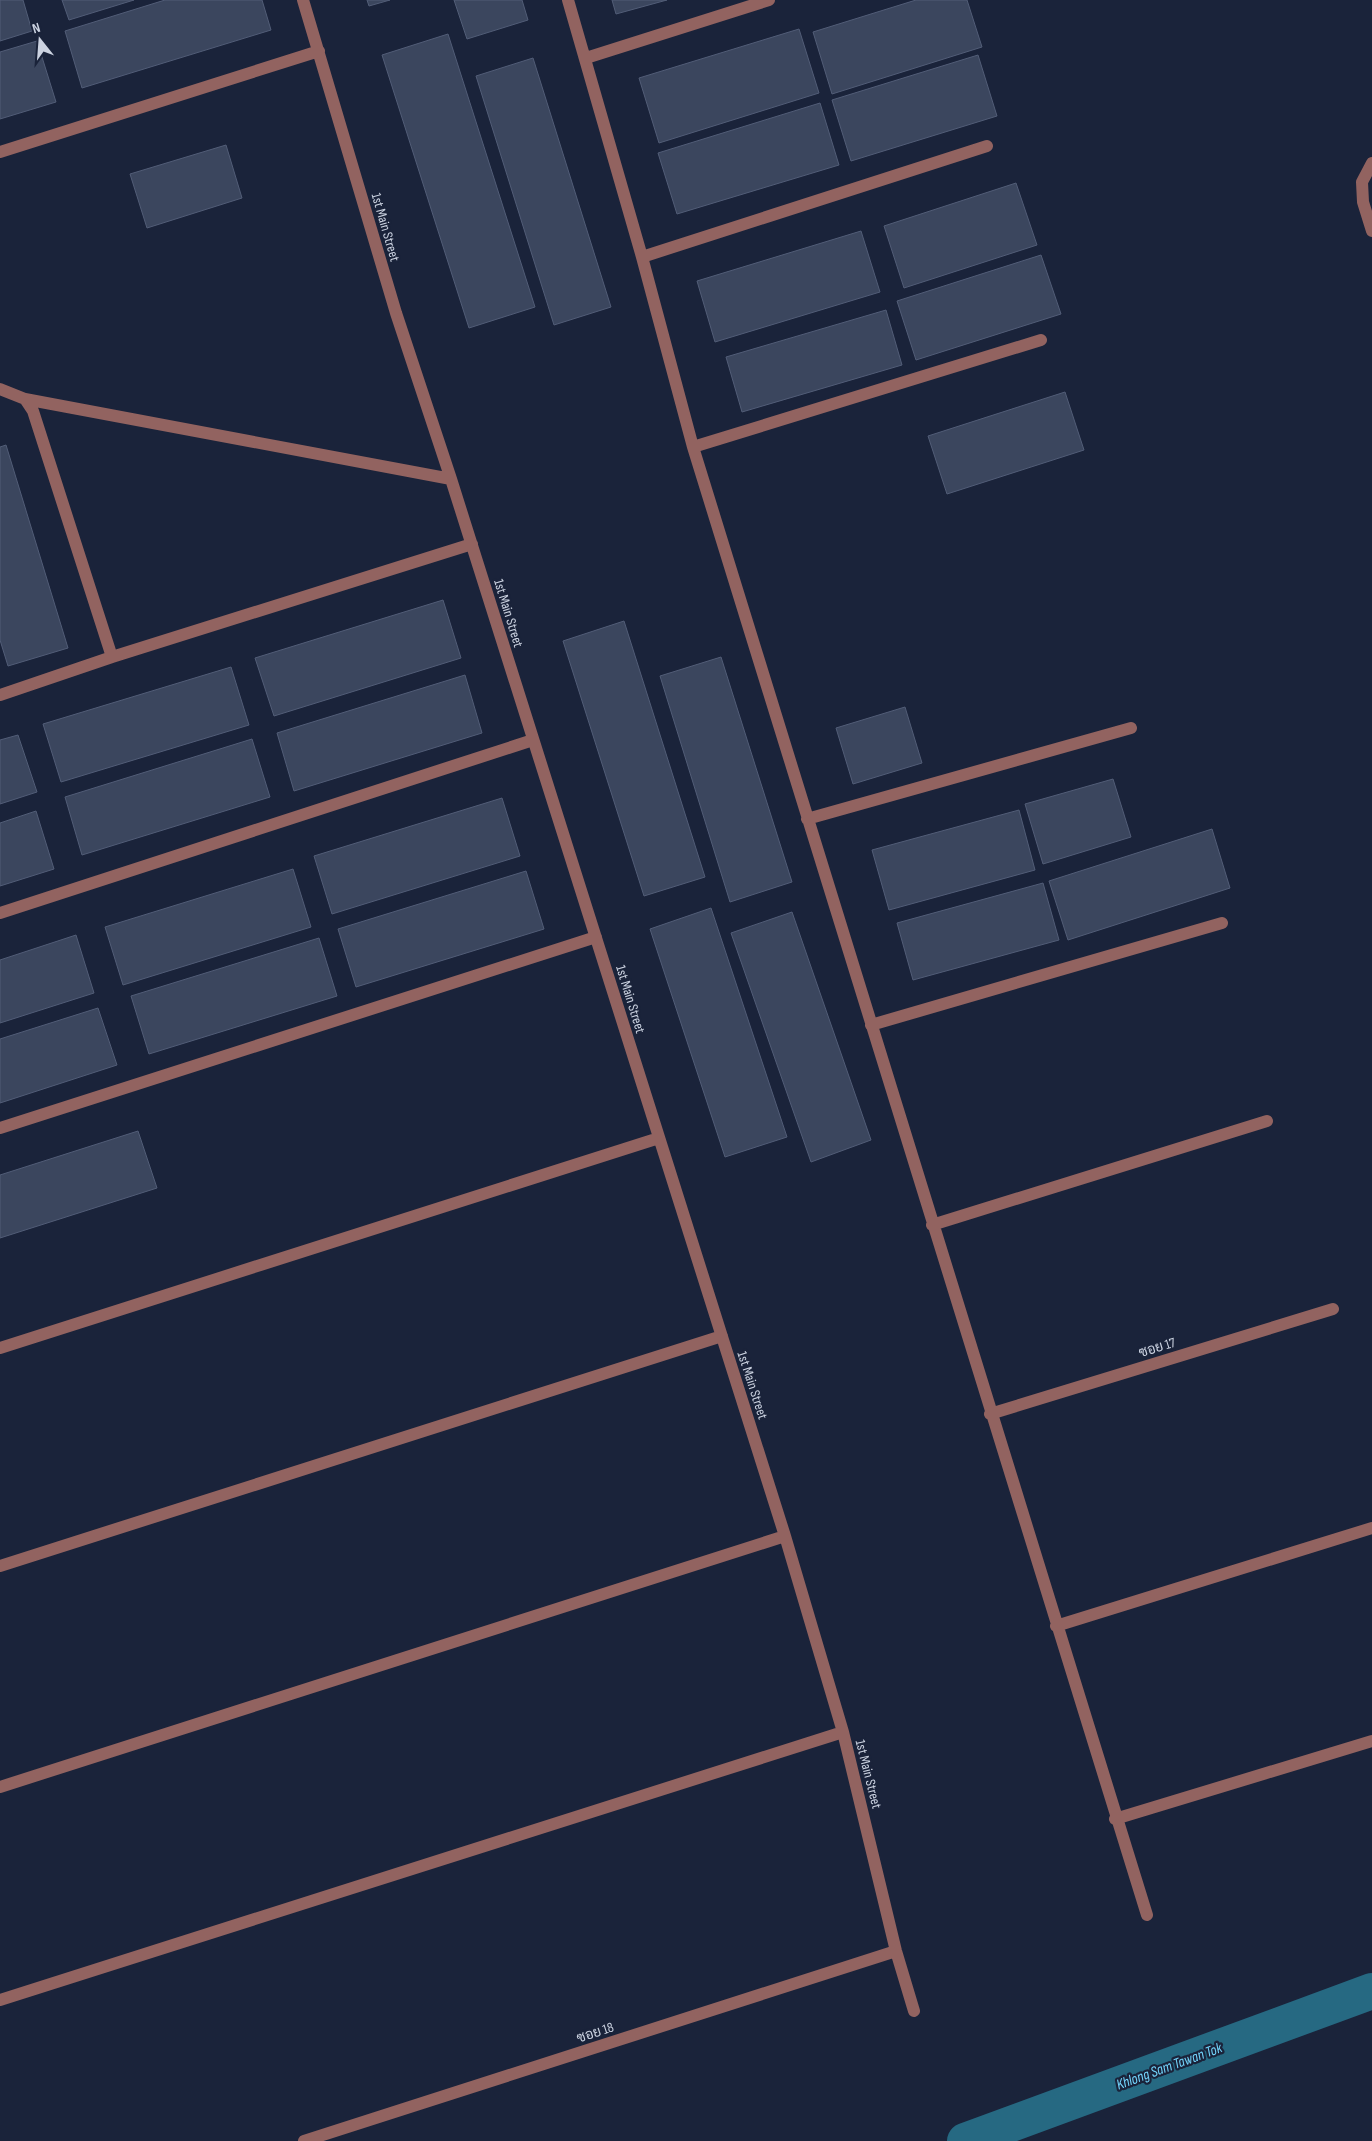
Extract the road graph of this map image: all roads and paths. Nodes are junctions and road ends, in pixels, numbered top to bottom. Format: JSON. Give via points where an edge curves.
{"nodes":[{"id":1,"x":303,"y":0,"type":"edge"},
{"id":2,"x":568,"y":0,"type":"edge"},
{"id":3,"x":769,"y":0,"type":"edge"},
{"id":4,"x":319,"y":51,"type":"junction"},
{"id":5,"x":586,"y":58,"type":"junction"},
{"id":6,"x":988,"y":146,"type":"dead end"},
{"id":7,"x":0,"y":152,"type":"edge"},
{"id":8,"x":1372,"y":163,"type":"edge"},
{"id":9,"x":1372,"y":231,"type":"edge"},
{"id":10,"x":642,"y":257,"type":"junction"},
{"id":11,"x":1041,"y":340,"type":"dead end"},
{"id":12,"x":0,"y":389,"type":"edge"},
{"id":13,"x":25,"y":399,"type":"junction"},
{"id":14,"x":693,"y":447,"type":"junction"},
{"id":15,"x":451,"y":479,"type":"junction"},
{"id":16,"x":472,"y":544,"type":"junction"},
{"id":17,"x":112,"y":657,"type":"junction"},
{"id":18,"x":0,"y":695,"type":"edge"},
{"id":19,"x":1131,"y":728,"type":"dead end"},
{"id":20,"x":533,"y":740,"type":"junction"},
{"id":21,"x":807,"y":819,"type":"junction"},
{"id":22,"x":0,"y":913,"type":"edge"},
{"id":23,"x":1222,"y":922,"type":"dead end"},
{"id":24,"x":596,"y":937,"type":"junction"},
{"id":25,"x":871,"y":1025,"type":"junction"},
{"id":26,"x":1268,"y":1121,"type":"dead end"},
{"id":27,"x":0,"y":1128,"type":"edge"},
{"id":28,"x":659,"y":1138,"type":"junction"},
{"id":29,"x":932,"y":1226,"type":"junction"},
{"id":30,"x":1333,"y":1309,"type":"dead end"},
{"id":31,"x":722,"y":1336,"type":"junction"},
{"id":32,"x":0,"y":1348,"type":"edge"},
{"id":33,"x":990,"y":1414,"type":"junction"},
{"id":34,"x":1372,"y":1528,"type":"edge"},
{"id":35,"x":785,"y":1536,"type":"junction"},
{"id":36,"x":0,"y":1566,"type":"edge"},
{"id":37,"x":1056,"y":1626,"type":"junction"},
{"id":38,"x":843,"y":1732,"type":"junction"},
{"id":39,"x":1372,"y":1741,"type":"edge"},
{"id":40,"x":0,"y":1786,"type":"edge"},
{"id":41,"x":1115,"y":1819,"type":"junction"},
{"id":42,"x":1146,"y":1915,"type":"dead end"},
{"id":43,"x":896,"y":1951,"type":"junction"},
{"id":44,"x":0,"y":2000,"type":"edge"},
{"id":45,"x":914,"y":2011,"type":"dead end"},
{"id":46,"x":304,"y":2141,"type":"edge"}],
"edges":[{"from":1,"to":4,"type":"street","name":"1st Main Street"},
{"from":2,"to":5,"type":"street"},
{"from":3,"to":5,"type":"street"},
{"from":4,"to":7,"type":"street"},
{"from":4,"to":15,"type":"street","name":"1st Main Street","via":[[396,313]]},
{"from":5,"to":10,"type":"street"},
{"from":6,"to":10,"type":"street"},
{"from":8,"to":9,"type":"street","via":[[1362,182],[1363,202]]},
{"from":10,"to":14,"type":"street"},
{"from":11,"to":14,"type":"street"},
{"from":12,"to":13,"type":"street"},
{"from":13,"to":15,"type":"street"},
{"from":13,"to":17,"type":"street","via":[[33,411]]},
{"from":14,"to":21,"type":"street"},
{"from":15,"to":16,"type":"street","name":"1st Main Street"},
{"from":16,"to":17,"type":"street"},
{"from":16,"to":20,"type":"street","name":"1st Main Street"},
{"from":17,"to":18,"type":"street"},
{"from":19,"to":21,"type":"street"},
{"from":20,"to":22,"type":"street"},
{"from":20,"to":24,"type":"street","name":"1st Main Street"},
{"from":21,"to":25,"type":"street"},
{"from":23,"to":25,"type":"street"},
{"from":24,"to":27,"type":"street"},
{"from":24,"to":28,"type":"street","name":"1st Main Street"},
{"from":25,"to":29,"type":"street"},
{"from":26,"to":29,"type":"street"},
{"from":28,"to":31,"type":"street","name":"1st Main Street"},
{"from":28,"to":32,"type":"street"},
{"from":29,"to":33,"type":"street"},
{"from":30,"to":33,"type":"street","name":"ซอย 17"},
{"from":31,"to":35,"type":"street","name":"1st Main Street"},
{"from":31,"to":36,"type":"street"},
{"from":33,"to":37,"type":"street"},
{"from":34,"to":37,"type":"street"},
{"from":35,"to":38,"type":"street","name":"1st Main Street"},
{"from":35,"to":40,"type":"street"},
{"from":37,"to":41,"type":"street"},
{"from":38,"to":43,"type":"street","name":"1st Main Street"},
{"from":38,"to":44,"type":"street"},
{"from":39,"to":41,"type":"street"},
{"from":41,"to":42,"type":"street"},
{"from":43,"to":45,"type":"street","name":"1st Main Street"},
{"from":43,"to":46,"type":"street","name":"ซอย 18"}]}
